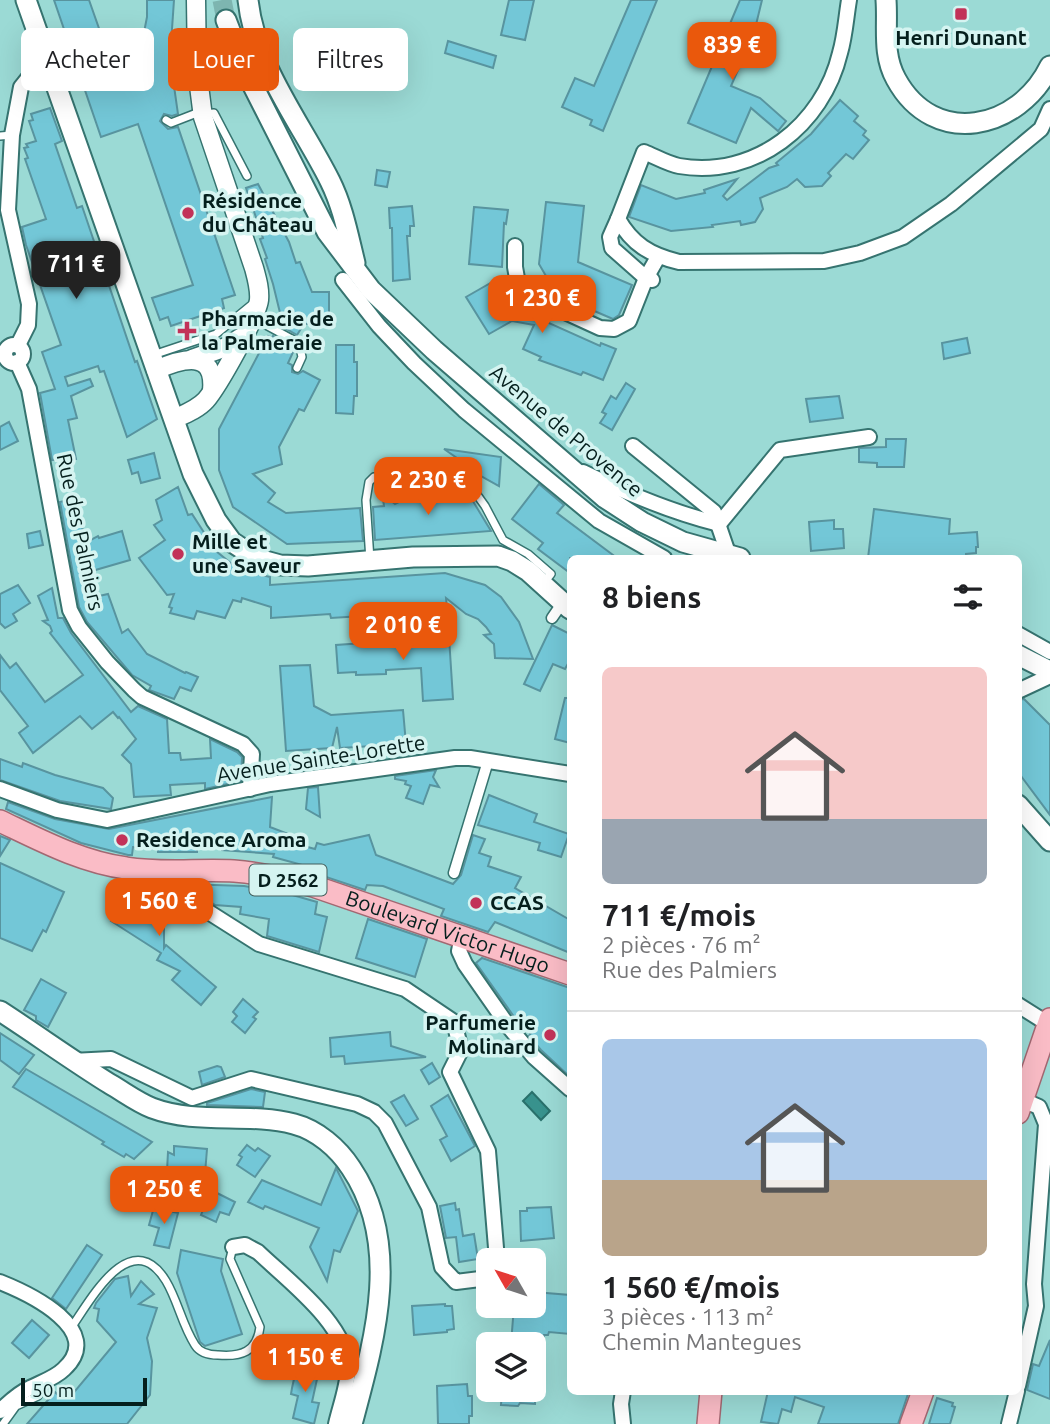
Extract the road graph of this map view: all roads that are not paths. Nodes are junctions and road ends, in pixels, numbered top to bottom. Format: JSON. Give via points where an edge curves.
{"nodes":[{"id":1,"x":26,"y":0,"type":"edge"},
{"id":2,"x":196,"y":0,"type":"edge"},
{"id":3,"x":248,"y":0,"type":"edge"},
{"id":4,"x":849,"y":0,"type":"edge"},
{"id":5,"x":887,"y":2,"type":"edge"},
{"id":6,"x":226,"y":20,"type":"tunnel mouth"},
{"id":7,"x":37,"y":28,"type":"edge"},
{"id":8,"x":1050,"y":67,"type":"edge"},
{"id":9,"x":21,"y":87,"type":"edge"},
{"id":10,"x":59,"y":91,"type":"edge"},
{"id":11,"x":1050,"y":109,"type":"edge"},
{"id":12,"x":203,"y":112,"type":"junction"},
{"id":13,"x":166,"y":120,"type":"dead end"},
{"id":14,"x":278,"y":133,"type":"junction"},
{"id":15,"x":6,"y":135,"type":"edge"},
{"id":16,"x":247,"y":176,"type":"dead end"},
{"id":17,"x":618,"y":219,"type":"junction"},
{"id":18,"x":345,"y":220,"type":"junction"},
{"id":19,"x":515,"y":246,"type":"dead end"},
{"id":20,"x":658,"y":257,"type":"junction"},
{"id":21,"x":350,"y":275,"type":"junction"},
{"id":22,"x":649,"y":279,"type":"junction"},
{"id":23,"x":259,"y":300,"type":"junction"},
{"id":24,"x":254,"y":318,"type":"junction"},
{"id":25,"x":243,"y":336,"type":"junction"},
{"id":26,"x":198,"y":352,"type":"junction"},
{"id":27,"x":154,"y":362,"type":"junction"},
{"id":28,"x":297,"y":368,"type":"dead end"},
{"id":29,"x":212,"y":391,"type":"junction"},
{"id":30,"x":174,"y":419,"type":"junction"},
{"id":31,"x":869,"y":437,"type":"dead end"},
{"id":32,"x":633,"y":446,"type":"dead end"},
{"id":33,"x":564,"y":463,"type":"junction"},
{"id":34,"x":471,"y":481,"type":"dead end"},
{"id":35,"x":395,"y":498,"type":"dead end"},
{"id":36,"x":719,"y":524,"type":"junction"},
{"id":37,"x":659,"y":555,"type":"edge"},
{"id":38,"x":728,"y":555,"type":"edge"},
{"id":39,"x":734,"y":555,"type":"edge"},
{"id":40,"x":370,"y":561,"type":"junction"},
{"id":41,"x":542,"y":584,"type":"junction"},
{"id":42,"x":562,"y":610,"type":"edge"},
{"id":43,"x":1022,"y":636,"type":"edge"},
{"id":44,"x":1050,"y":652,"type":"edge"},
{"id":45,"x":1022,"y":659,"type":"edge"},
{"id":46,"x":1045,"y":680,"type":"edge"},
{"id":47,"x":1022,"y":689,"type":"edge"},
{"id":48,"x":488,"y":761,"type":"junction"},
{"id":49,"x":567,"y":774,"type":"edge"},
{"id":50,"x":0,"y":789,"type":"edge"},
{"id":51,"x":250,"y":789,"type":"junction"},
{"id":52,"x":1022,"y":809,"type":"edge"},
{"id":53,"x":0,"y":821,"type":"edge"},
{"id":54,"x":1050,"y":841,"type":"edge"},
{"id":55,"x":171,"y":872,"type":"junction"},
{"id":56,"x":454,"y":873,"type":"dead end"},
{"id":57,"x":462,"y":937,"type":"junction"},
{"id":58,"x":567,"y":973,"type":"edge"},
{"id":59,"x":1022,"y":1008,"type":"edge"},
{"id":60,"x":0,"y":1011,"type":"edge"},
{"id":61,"x":1050,"y":1027,"type":"edge"},
{"id":62,"x":72,"y":1061,"type":"junction"},
{"id":63,"x":567,"y":1086,"type":"edge"},
{"id":64,"x":1022,"y":1103,"type":"edge"},
{"id":65,"x":1022,"y":1106,"type":"edge"},
{"id":66,"x":233,"y":1247,"type":"joint"},
{"id":67,"x":496,"y":1248,"type":"edge"},
{"id":68,"x":476,"y":1280,"type":"edge"},
{"id":69,"x":0,"y":1282,"type":"edge"},
{"id":70,"x":71,"y":1328,"type":"junction"},
{"id":71,"x":1022,"y":1372,"type":"edge"},
{"id":72,"x":34,"y":1386,"type":"junction"},
{"id":73,"x":622,"y":1395,"type":"edge"},
{"id":74,"x":711,"y":1395,"type":"edge"},
{"id":75,"x":922,"y":1395,"type":"edge"},
{"id":76,"x":1016,"y":1395,"type":"edge"},
{"id":77,"x":0,"y":1411,"type":"edge"},
{"id":78,"x":3,"y":1424,"type":"edge"},
{"id":79,"x":337,"y":1424,"type":"edge"},
{"id":80,"x":352,"y":1424,"type":"edge"},
{"id":81,"x":623,"y":1424,"type":"edge"},
{"id":82,"x":708,"y":1424,"type":"edge"},
{"id":83,"x":911,"y":1424,"type":"edge"},
{"id":84,"x":1009,"y":1424,"type":"edge"}],
"edges":[{"from":1,"to":7,"type":"main road"},
{"from":2,"to":12,"type":"street"},
{"from":3,"to":18,"type":"main road","name":"Avenue de Provence","via":[[271,72],[331,182]]},
{"from":4,"to":17,"type":"street","via":[[840,54],[830,81],[806,119],[776,148],[748,160],[696,168],[676,166],[644,152]]},
{"from":5,"to":8,"type":"main road","via":[[886,48],[896,79],[914,102],[935,117],[969,124],[996,119],[1030,97]]},
{"from":6,"to":14,"type":"main road","name":"Avenue de Provence"},
{"from":9,"to":15,"type":"street"},
{"from":10,"to":27,"type":"main road"},
{"from":11,"to":20,"type":"street","via":[[1041,129],[951,204],[903,237],[824,261],[697,263]]},
{"from":12,"to":13,"type":"lane","via":[[171,123]]},
{"from":12,"to":16,"type":"lane","via":[[214,113]]},
{"from":12,"to":23,"type":"street","via":[[254,268]]},
{"from":14,"to":18,"type":"main road","via":[[329,216]]},
{"from":14,"to":21,"type":"main road","name":"Avenue de Provence"},
{"from":15,"to":51,"type":"street","name":"Rue des Palmiers","via":[[8,210],[29,304],[28,325],[18,345],[23,355],[17,362],[29,389],[70,610],[107,662],[142,696],[249,749]]},
{"from":17,"to":20,"type":"street","via":[[628,237]]},
{"from":17,"to":22,"type":"street","via":[[610,237],[612,248]]},
{"from":18,"to":21,"type":"main road","name":"Avenue de Provence"},
{"from":19,"to":22,"type":"street","via":[[518,284],[528,295],[600,328],[614,330],[629,321]]},
{"from":20,"to":22,"type":"street"},
{"from":21,"to":33,"type":"main road","name":"Avenue de Provence"},
{"from":21,"to":37,"type":"street","via":[[379,326],[464,410],[599,521]]},
{"from":23,"to":24,"type":"street"},
{"from":23,"to":26,"type":"lane"},
{"from":24,"to":25,"type":"street"},
{"from":24,"to":28,"type":"lane","via":[[299,343],[302,357]]},
{"from":25,"to":26,"type":"street","via":[[229,346]]},
{"from":25,"to":29,"type":"street"},
{"from":26,"to":27,"type":"street","via":[[183,359]]},
{"from":26,"to":29,"type":"street","via":[[211,374]]},
{"from":27,"to":30,"type":"main road"},
{"from":29,"to":30,"type":"street","via":[[207,400]]},
{"from":30,"to":40,"type":"main road","via":[[193,474],[216,520],[245,552],[280,565]]},
{"from":31,"to":36,"type":"street","via":[[780,450]]},
{"from":32,"to":36,"type":"street","via":[[714,512]]},
{"from":33,"to":36,"type":"street","via":[[641,500]]},
{"from":33,"to":38,"type":"main road","name":"Avenue de Provence","via":[[642,522],[683,542]]},
{"from":34,"to":41,"type":"lane","via":[[503,540],[551,574]]},
{"from":35,"to":40,"type":"lane","via":[[388,478],[374,477],[369,482]]},
{"from":36,"to":39,"type":"street"},
{"from":40,"to":41,"type":"main road","via":[[498,556]]},
{"from":41,"to":42,"type":"main road"},
{"from":43,"to":44,"type":"street"},
{"from":45,"to":46,"type":"main road"},
{"from":46,"to":47,"type":"street"},
{"from":48,"to":49,"type":"street","name":"Avenue Sainte-Lorette"},
{"from":48,"to":51,"type":"street","name":"Avenue Sainte-Lorette","via":[[455,758]]},
{"from":48,"to":56,"type":"street"},
{"from":50,"to":51,"type":"street","name":"Avenue Sainte-Lorette","via":[[79,816],[107,820]]},
{"from":52,"to":54,"type":"main road"},
{"from":53,"to":55,"type":"main road","name":"Boulevard Victor Hugo","number":"D 2562","via":[[71,854],[124,868]]},
{"from":55,"to":57,"type":"main road","name":"Boulevard Victor Hugo","number":"D 2562","via":[[274,876]]},
{"from":55,"to":67,"type":"street","via":[[177,891],[259,944],[405,989],[454,1022],[461,1050],[450,1072],[488,1151]]},
{"from":57,"to":58,"type":"main road","name":"Boulevard Victor Hugo","number":"D 2562"},
{"from":57,"to":63,"type":"street","via":[[459,951],[465,964],[509,1027]]},
{"from":59,"to":61,"type":"street"},
{"from":60,"to":62,"type":"main road"},
{"from":61,"to":64,"type":"main road"},
{"from":62,"to":68,"type":"street","via":[[111,1059],[192,1098],[251,1079],[374,1112],[385,1123],[429,1207],[442,1268],[456,1282]]},
{"from":62,"to":80,"type":"main road","via":[[152,1108],[179,1114],[269,1118],[320,1136],[342,1154],[370,1202],[380,1285],[369,1359]]},
{"from":65,"to":71,"type":"street","via":[[1039,1107],[1046,1124],[1034,1284],[1037,1306]]},
{"from":66,"to":70,"type":"lane","via":[[230,1259],[260,1327],[259,1338],[238,1356],[207,1355],[196,1347],[167,1282],[143,1262],[125,1262],[111,1274]]},
{"from":66,"to":79,"type":"street","via":[[245,1245],[258,1252],[330,1322],[343,1346],[348,1369]]},
{"from":69,"to":70,"type":"street","via":[[21,1290]]},
{"from":70,"to":72,"type":"street","via":[[77,1347],[73,1360],[63,1371]]},
{"from":72,"to":77,"type":"street"},
{"from":72,"to":78,"type":"lane","via":[[37,1396],[16,1406]]},
{"from":73,"to":81,"type":"street"},
{"from":74,"to":82,"type":"main road"},
{"from":75,"to":83,"type":"main road"},
{"from":76,"to":84,"type":"street"}]}
